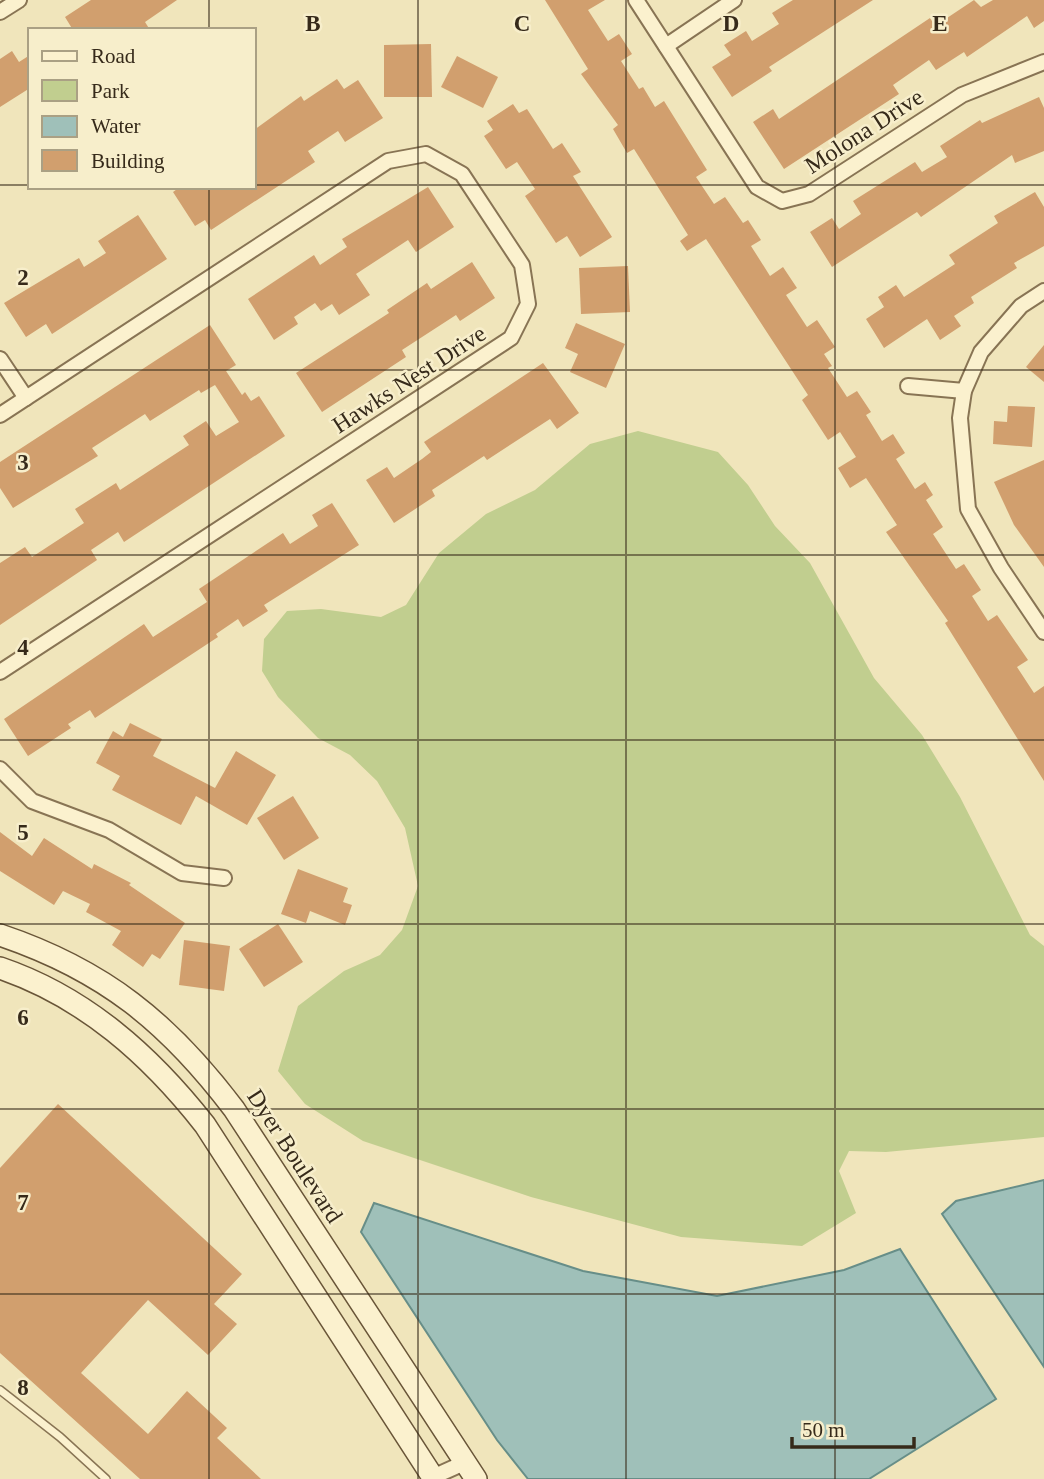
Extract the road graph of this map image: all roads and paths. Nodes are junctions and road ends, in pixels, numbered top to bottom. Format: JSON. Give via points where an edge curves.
{"nodes":[{"id":1,"x":19,"y":0,"type":"edge"},
{"id":2,"x":636,"y":0,"type":"edge"},
{"id":3,"x":734,"y":0,"type":"edge"},
{"id":4,"x":0,"y":12,"type":"edge"},
{"id":5,"x":666,"y":46,"type":"junction"},
{"id":6,"x":1044,"y":62,"type":"edge"},
{"id":7,"x":1044,"y":291,"type":"edge"},
{"id":8,"x":0,"y":359,"type":"edge"},
{"id":9,"x":908,"y":386,"type":"dead end"},
{"id":10,"x":964,"y":391,"type":"junction"},
{"id":11,"x":26,"y":398,"type":"junction"},
{"id":12,"x":0,"y":415,"type":"edge"},
{"id":13,"x":1044,"y":632,"type":"edge"},
{"id":14,"x":0,"y":672,"type":"edge"},
{"id":15,"x":0,"y":768,"type":"edge"},
{"id":16,"x":224,"y":878,"type":"dead end"},
{"id":17,"x":0,"y":935,"type":"edge"},
{"id":18,"x":0,"y":968,"type":"edge"},
{"id":19,"x":0,"y":1390,"type":"edge"},
{"id":20,"x":470,"y":1471,"type":"edge"},
{"id":21,"x":433,"y":1478,"type":"edge"},
{"id":22,"x":106,"y":1479,"type":"edge"}],
"edges":[{"from":1,"to":4,"type":"street"},
{"from":2,"to":5,"type":"street","name":"Molona Drive"},
{"from":3,"to":5,"type":"street"},
{"from":5,"to":6,"type":"street","name":"Molona Drive","via":[[757,187],[782,201],[809,194],[962,95]]},
{"from":7,"to":10,"type":"street","via":[[1021,306],[981,352]]},
{"from":8,"to":11,"type":"street"},
{"from":9,"to":10,"type":"street"},
{"from":10,"to":13,"type":"street","via":[[960,418],[968,509]]},
{"from":11,"to":12,"type":"street","name":"Hawks Nest Drive"},
{"from":11,"to":14,"type":"street","name":"Hawks Nest Drive","via":[[388,161],[426,154],[461,174],[522,265],[528,304],[511,338]]},
{"from":15,"to":16,"type":"street","via":[[32,801],[109,830],[182,873]]},
{"from":17,"to":20,"type":"street","name":"Dyer Boulevard","via":[[44,950],[101,980],[161,1025],[202,1067]]},
{"from":18,"to":21,"type":"street","via":[[29,978],[92,1013],[172,1082],[205,1125]]},
{"from":19,"to":22,"type":"lane"},
{"from":20,"to":21,"type":"street"}]}
